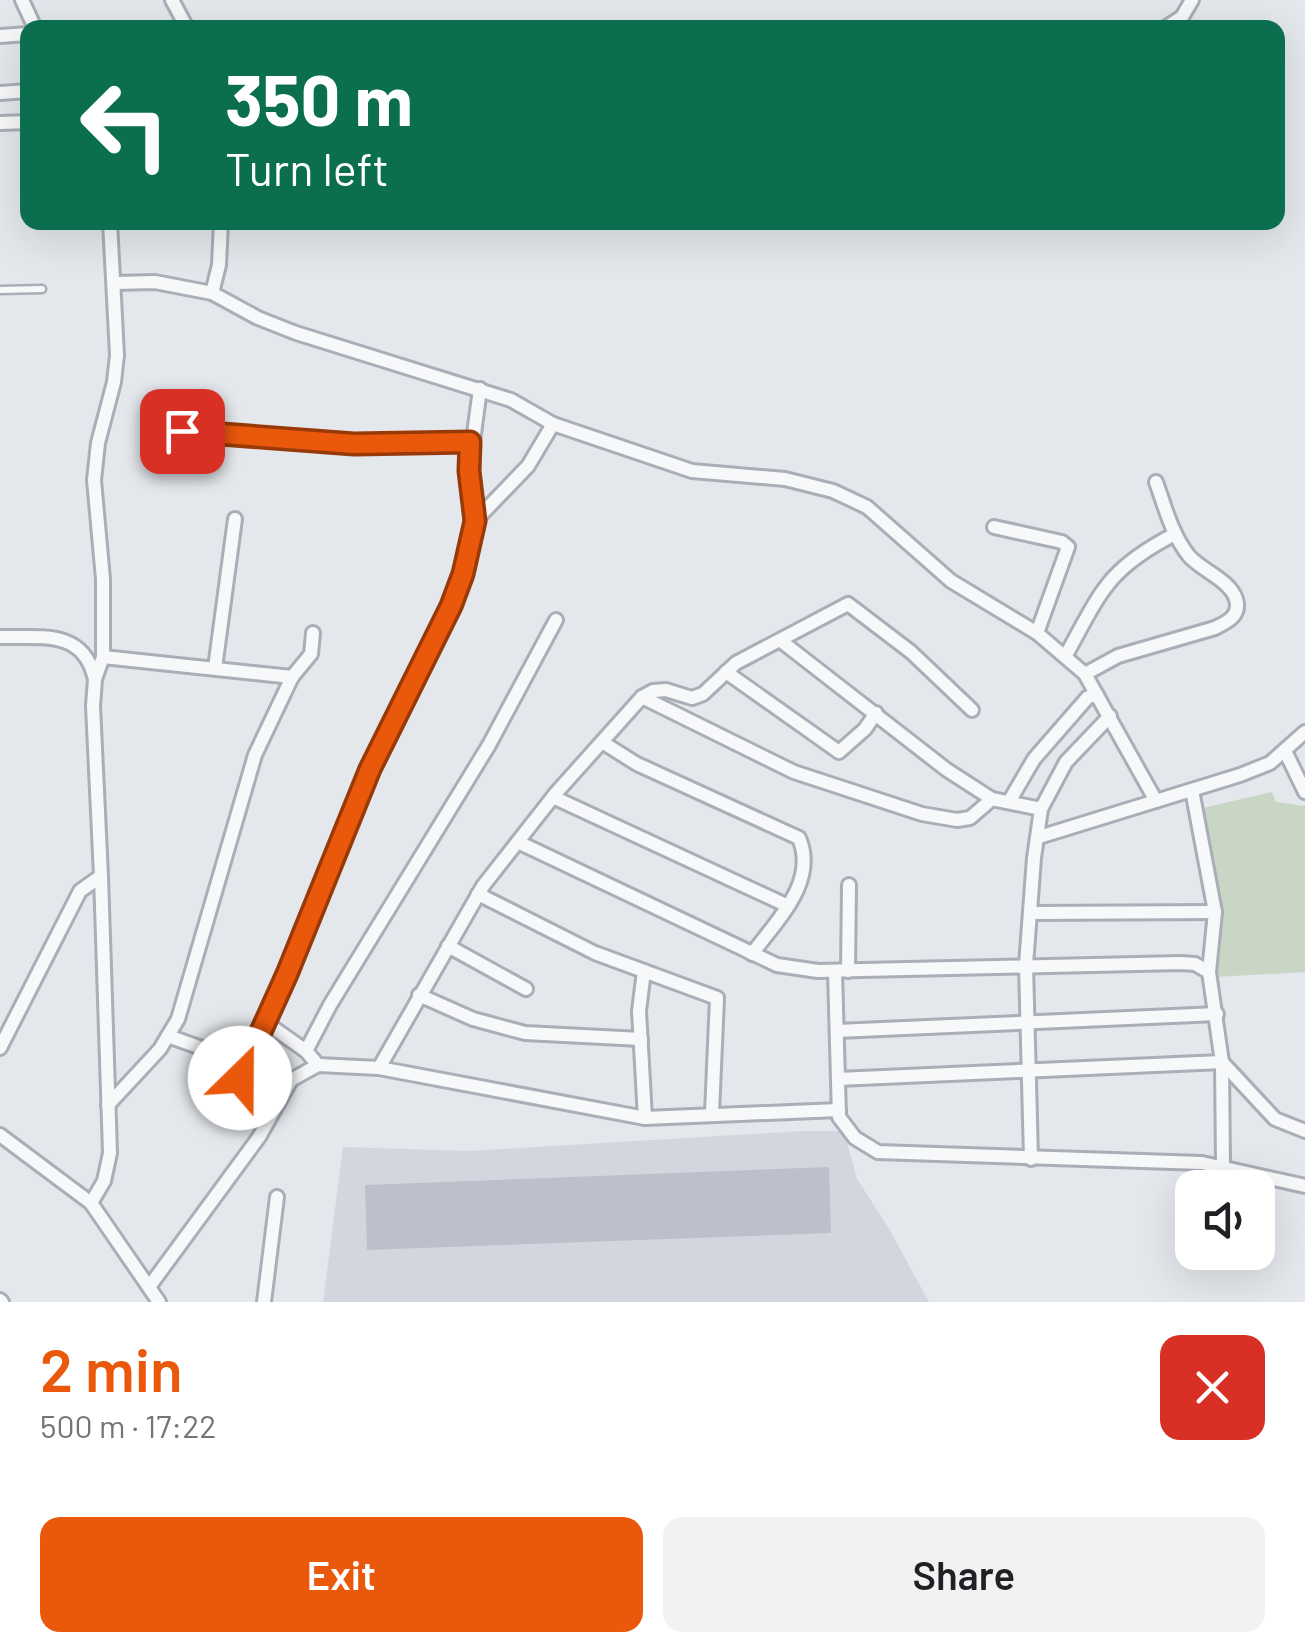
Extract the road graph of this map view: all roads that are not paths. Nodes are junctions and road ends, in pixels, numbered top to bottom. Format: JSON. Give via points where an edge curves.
{"nodes":[{"id":1,"x":1192,"y":0,"type":"edge"},
{"id":2,"x":1177,"y":20,"type":"edge"},
{"id":3,"x":111,"y":230,"type":"edge"},
{"id":4,"x":221,"y":230,"type":"edge"},
{"id":5,"x":114,"y":283,"type":"junction"},
{"id":6,"x":42,"y":289,"type":"dead end"},
{"id":7,"x":0,"y":290,"type":"edge"},
{"id":8,"x":212,"y":293,"type":"junction"},
{"id":9,"x":480,"y":390,"type":"junction"},
{"id":10,"x":554,"y":424,"type":"junction"},
{"id":11,"x":182,"y":431,"type":"dead end"},
{"id":12,"x":470,"y":442,"type":"junction"},
{"id":13,"x":1156,"y":482,"type":"dead end"},
{"id":14,"x":235,"y":520,"type":"dead end"},
{"id":15,"x":475,"y":521,"type":"junction"},
{"id":16,"x":994,"y":527,"type":"dead end"},
{"id":17,"x":1175,"y":534,"type":"junction"},
{"id":18,"x":556,"y":620,"type":"dead end"},
{"id":19,"x":313,"y":633,"type":"dead end"},
{"id":20,"x":1038,"y":633,"type":"junction"},
{"id":21,"x":0,"y":637,"type":"edge"},
{"id":22,"x":781,"y":641,"type":"junction"},
{"id":23,"x":1066,"y":656,"type":"junction"},
{"id":24,"x":103,"y":657,"type":"junction"},
{"id":25,"x":214,"y":668,"type":"junction"},
{"id":26,"x":726,"y":672,"type":"junction"},
{"id":27,"x":1084,"y":674,"type":"junction"},
{"id":28,"x":292,"y":677,"type":"junction"},
{"id":29,"x":94,"y":679,"type":"junction"},
{"id":30,"x":1098,"y":694,"type":"junction"},
{"id":31,"x":642,"y":696,"type":"junction"},
{"id":32,"x":972,"y":710,"type":"dead end"},
{"id":33,"x":876,"y":714,"type":"junction"},
{"id":34,"x":1110,"y":716,"type":"junction"},
{"id":35,"x":1305,"y":732,"type":"edge"},
{"id":36,"x":602,"y":742,"type":"junction"},
{"id":37,"x":1285,"y":751,"type":"junction"},
{"id":38,"x":1192,"y":790,"type":"junction"},
{"id":39,"x":1305,"y":792,"type":"edge"},
{"id":40,"x":553,"y":798,"type":"junction"},
{"id":41,"x":992,"y":799,"type":"junction"},
{"id":42,"x":1010,"y":800,"type":"junction"},
{"id":43,"x":1156,"y":801,"type":"junction"},
{"id":44,"x":1041,"y":809,"type":"junction"},
{"id":45,"x":1039,"y":837,"type":"junction"},
{"id":46,"x":518,"y":842,"type":"junction"},
{"id":47,"x":101,"y":876,"type":"junction"},
{"id":48,"x":850,"y":885,"type":"dead end"},
{"id":49,"x":478,"y":894,"type":"junction"},
{"id":50,"x":788,"y":906,"type":"junction"},
{"id":51,"x":1215,"y":912,"type":"junction"},
{"id":52,"x":1030,"y":913,"type":"junction"},
{"id":53,"x":448,"y":946,"type":"junction"},
{"id":54,"x":752,"y":954,"type":"junction"},
{"id":55,"x":1026,"y":965,"type":"junction"},
{"id":56,"x":644,"y":971,"type":"junction"},
{"id":57,"x":842,"y":971,"type":"junction"},
{"id":58,"x":1209,"y":972,"type":"junction"},
{"id":59,"x":526,"y":988,"type":"dead end"},
{"id":60,"x":419,"y":995,"type":"junction"},
{"id":61,"x":1217,"y":1014,"type":"junction"},
{"id":62,"x":265,"y":1022,"type":"junction"},
{"id":63,"x":1030,"y":1023,"type":"junction"},
{"id":64,"x":837,"y":1031,"type":"junction"},
{"id":65,"x":168,"y":1036,"type":"junction"},
{"id":66,"x":641,"y":1039,"type":"junction"},
{"id":67,"x":0,"y":1048,"type":"edge"},
{"id":68,"x":306,"y":1051,"type":"junction"},
{"id":69,"x":1222,"y":1062,"type":"junction"},
{"id":70,"x":246,"y":1064,"type":"junction"},
{"id":71,"x":318,"y":1065,"type":"junction"},
{"id":72,"x":379,"y":1068,"type":"junction"},
{"id":73,"x":1028,"y":1071,"type":"junction"},
{"id":74,"x":838,"y":1078,"type":"junction"},
{"id":75,"x":108,"y":1104,"type":"junction"},
{"id":76,"x":276,"y":1104,"type":"junction"},
{"id":77,"x":838,"y":1110,"type":"junction"},
{"id":78,"x":712,"y":1114,"type":"junction"},
{"id":79,"x":645,"y":1118,"type":"junction"},
{"id":80,"x":1305,"y":1131,"type":"edge"},
{"id":81,"x":0,"y":1135,"type":"edge"},
{"id":82,"x":1031,"y":1159,"type":"junction"},
{"id":83,"x":1223,"y":1167,"type":"junction"},
{"id":84,"x":1305,"y":1186,"type":"edge"},
{"id":85,"x":277,"y":1198,"type":"dead end"},
{"id":86,"x":92,"y":1203,"type":"junction"},
{"id":87,"x":149,"y":1287,"type":"junction"},
{"id":88,"x":159,"y":1302,"type":"edge"},
{"id":89,"x":264,"y":1302,"type":"edge"}],
"edges":[{"from":1,"to":2,"type":"street"},
{"from":3,"to":5,"type":"street"},
{"from":4,"to":8,"type":"street"},
{"from":5,"to":8,"type":"street","via":[[154,282]]},
{"from":5,"to":24,"type":"street","via":[[114,382],[94,480]]},
{"from":6,"to":7,"type":"lane"},
{"from":8,"to":9,"type":"street","via":[[296,333]]},
{"from":9,"to":10,"type":"street"},
{"from":9,"to":12,"type":"street"},
{"from":10,"to":15,"type":"street","via":[[528,466]]},
{"from":10,"to":20,"type":"street","via":[[692,471],[785,479],[853,498],[952,580]]},
{"from":11,"to":12,"type":"street","via":[[330,443]]},
{"from":12,"to":15,"type":"street"},
{"from":13,"to":17,"type":"street"},
{"from":14,"to":25,"type":"street"},
{"from":15,"to":62,"type":"street","via":[[451,606],[370,769]]},
{"from":16,"to":20,"type":"street","via":[[1068,548]]},
{"from":17,"to":23,"type":"street","via":[[1110,579]]},
{"from":17,"to":27,"type":"street","via":[[1230,590],[1236,612],[1215,628],[1118,656]]},
{"from":18,"to":68,"type":"street","via":[[490,745]]},
{"from":19,"to":28,"type":"street","via":[[311,654]]},
{"from":20,"to":23,"type":"street"},
{"from":21,"to":29,"type":"street","via":[[64,640],[81,648]]},
{"from":22,"to":26,"type":"street"},
{"from":22,"to":32,"type":"street","via":[[848,604]]},
{"from":22,"to":33,"type":"street"},
{"from":23,"to":27,"type":"street"},
{"from":24,"to":25,"type":"street"},
{"from":24,"to":29,"type":"street"},
{"from":25,"to":28,"type":"street"},
{"from":26,"to":31,"type":"street","via":[[692,698],[666,690]]},
{"from":26,"to":33,"type":"street","via":[[838,752]]},
{"from":27,"to":30,"type":"street"},
{"from":28,"to":65,"type":"street","via":[[255,755]]},
{"from":29,"to":47,"type":"street"},
{"from":30,"to":34,"type":"street"},
{"from":30,"to":42,"type":"street","via":[[1044,748]]},
{"from":31,"to":36,"type":"street"},
{"from":31,"to":41,"type":"street","via":[[794,772],[922,814],[970,818]]},
{"from":33,"to":41,"type":"street"},
{"from":34,"to":43,"type":"street"},
{"from":34,"to":44,"type":"street","via":[[1066,762]]},
{"from":35,"to":37,"type":"street"},
{"from":36,"to":40,"type":"street"},
{"from":36,"to":50,"type":"street","via":[[799,838],[801,885]]},
{"from":37,"to":38,"type":"street"},
{"from":37,"to":39,"type":"street"},
{"from":38,"to":43,"type":"street"},
{"from":38,"to":51,"type":"street"},
{"from":40,"to":46,"type":"street"},
{"from":40,"to":50,"type":"street"},
{"from":41,"to":42,"type":"street"},
{"from":42,"to":44,"type":"street"},
{"from":43,"to":45,"type":"street"},
{"from":44,"to":45,"type":"street"},
{"from":45,"to":52,"type":"street"},
{"from":46,"to":49,"type":"street"},
{"from":46,"to":54,"type":"street"},
{"from":47,"to":67,"type":"street","via":[[80,891]]},
{"from":47,"to":75,"type":"street"},
{"from":48,"to":57,"type":"street"},
{"from":49,"to":53,"type":"street"},
{"from":49,"to":56,"type":"street"},
{"from":50,"to":54,"type":"street"},
{"from":51,"to":52,"type":"street"},
{"from":51,"to":58,"type":"street"},
{"from":52,"to":55,"type":"street"},
{"from":53,"to":59,"type":"street"},
{"from":53,"to":60,"type":"street"},
{"from":54,"to":57,"type":"street","via":[[777,965]]},
{"from":55,"to":57,"type":"street"},
{"from":55,"to":58,"type":"street","via":[[1196,964]]},
{"from":55,"to":63,"type":"street"},
{"from":56,"to":66,"type":"street"},
{"from":56,"to":78,"type":"street","via":[[717,998]]},
{"from":57,"to":64,"type":"street"},
{"from":58,"to":61,"type":"street"},
{"from":60,"to":66,"type":"street","via":[[525,1033]]},
{"from":60,"to":72,"type":"street"},
{"from":61,"to":63,"type":"street"},
{"from":61,"to":69,"type":"street"},
{"from":62,"to":68,"type":"street"},
{"from":62,"to":70,"type":"street"},
{"from":63,"to":64,"type":"street"},
{"from":63,"to":73,"type":"street"},
{"from":64,"to":74,"type":"street"},
{"from":65,"to":70,"type":"street"},
{"from":65,"to":75,"type":"street"},
{"from":66,"to":79,"type":"street"},
{"from":68,"to":71,"type":"street"},
{"from":69,"to":73,"type":"street"},
{"from":69,"to":80,"type":"street","via":[[1275,1119]]},
{"from":69,"to":83,"type":"street"},
{"from":70,"to":76,"type":"street","via":[[242,1083]]},
{"from":71,"to":72,"type":"street"},
{"from":71,"to":76,"type":"street","via":[[292,1080]]},
{"from":72,"to":79,"type":"street"},
{"from":73,"to":74,"type":"street"},
{"from":73,"to":82,"type":"street"},
{"from":74,"to":77,"type":"street"},
{"from":75,"to":86,"type":"street","via":[[110,1153]]},
{"from":76,"to":87,"type":"street"},
{"from":77,"to":78,"type":"street"},
{"from":77,"to":82,"type":"street","via":[[855,1138],[878,1152]]},
{"from":78,"to":79,"type":"street"},
{"from":81,"to":86,"type":"street"},
{"from":82,"to":83,"type":"street"},
{"from":83,"to":84,"type":"street"},
{"from":85,"to":89,"type":"street"},
{"from":86,"to":87,"type":"street"},
{"from":87,"to":88,"type":"street"}]}
